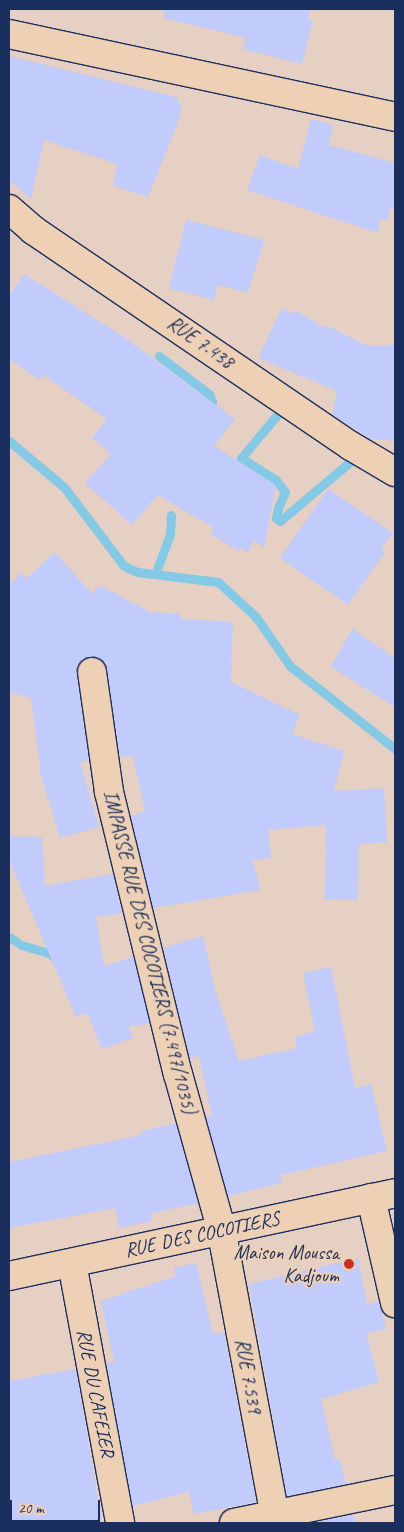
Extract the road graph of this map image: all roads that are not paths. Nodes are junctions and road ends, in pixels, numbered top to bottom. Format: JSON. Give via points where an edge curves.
{"nodes":[{"id":1,"x":9,"y":34,"type":"edge"},
{"id":2,"x":395,"y":117,"type":"edge"},
{"id":3,"x":9,"y":209,"type":"edge"},
{"id":4,"x":395,"y":472,"type":"edge"},
{"id":5,"x":92,"y":672,"type":"dead end"},
{"id":6,"x":383,"y":1196,"type":"edge"},
{"id":7,"x":222,"y":1228,"type":"junction"},
{"id":8,"x":72,"y":1263,"type":"junction"},
{"id":9,"x":9,"y":1276,"type":"edge"},
{"id":10,"x":395,"y":1303,"type":"edge"},
{"id":11,"x":395,"y":1490,"type":"edge"},
{"id":12,"x":275,"y":1519,"type":"edge"},
{"id":13,"x":120,"y":1523,"type":"edge"},
{"id":14,"x":234,"y":1523,"type":"edge"}],
"edges":[{"from":1,"to":2,"type":"street"},
{"from":3,"to":4,"type":"street","name":"RUE 7.438","via":[[33,230],[351,446]]},
{"from":5,"to":7,"type":"street","name":"IMPASSE RUE DES COCOTIERS (7.497/1035)","via":[[109,792],[178,1074]]},
{"from":6,"to":7,"type":"street","name":"RUE DES COCOTIERS"},
{"from":6,"to":10,"type":"street"},
{"from":7,"to":8,"type":"street","name":"RUE DES COCOTIERS"},
{"from":7,"to":12,"type":"street","name":"RUE 7.539"},
{"from":8,"to":9,"type":"street","name":"RUE DES COCOTIERS"},
{"from":8,"to":13,"type":"street","name":"RUE DU CAFEIER"},
{"from":11,"to":12,"type":"street"},
{"from":12,"to":14,"type":"street"}]}
